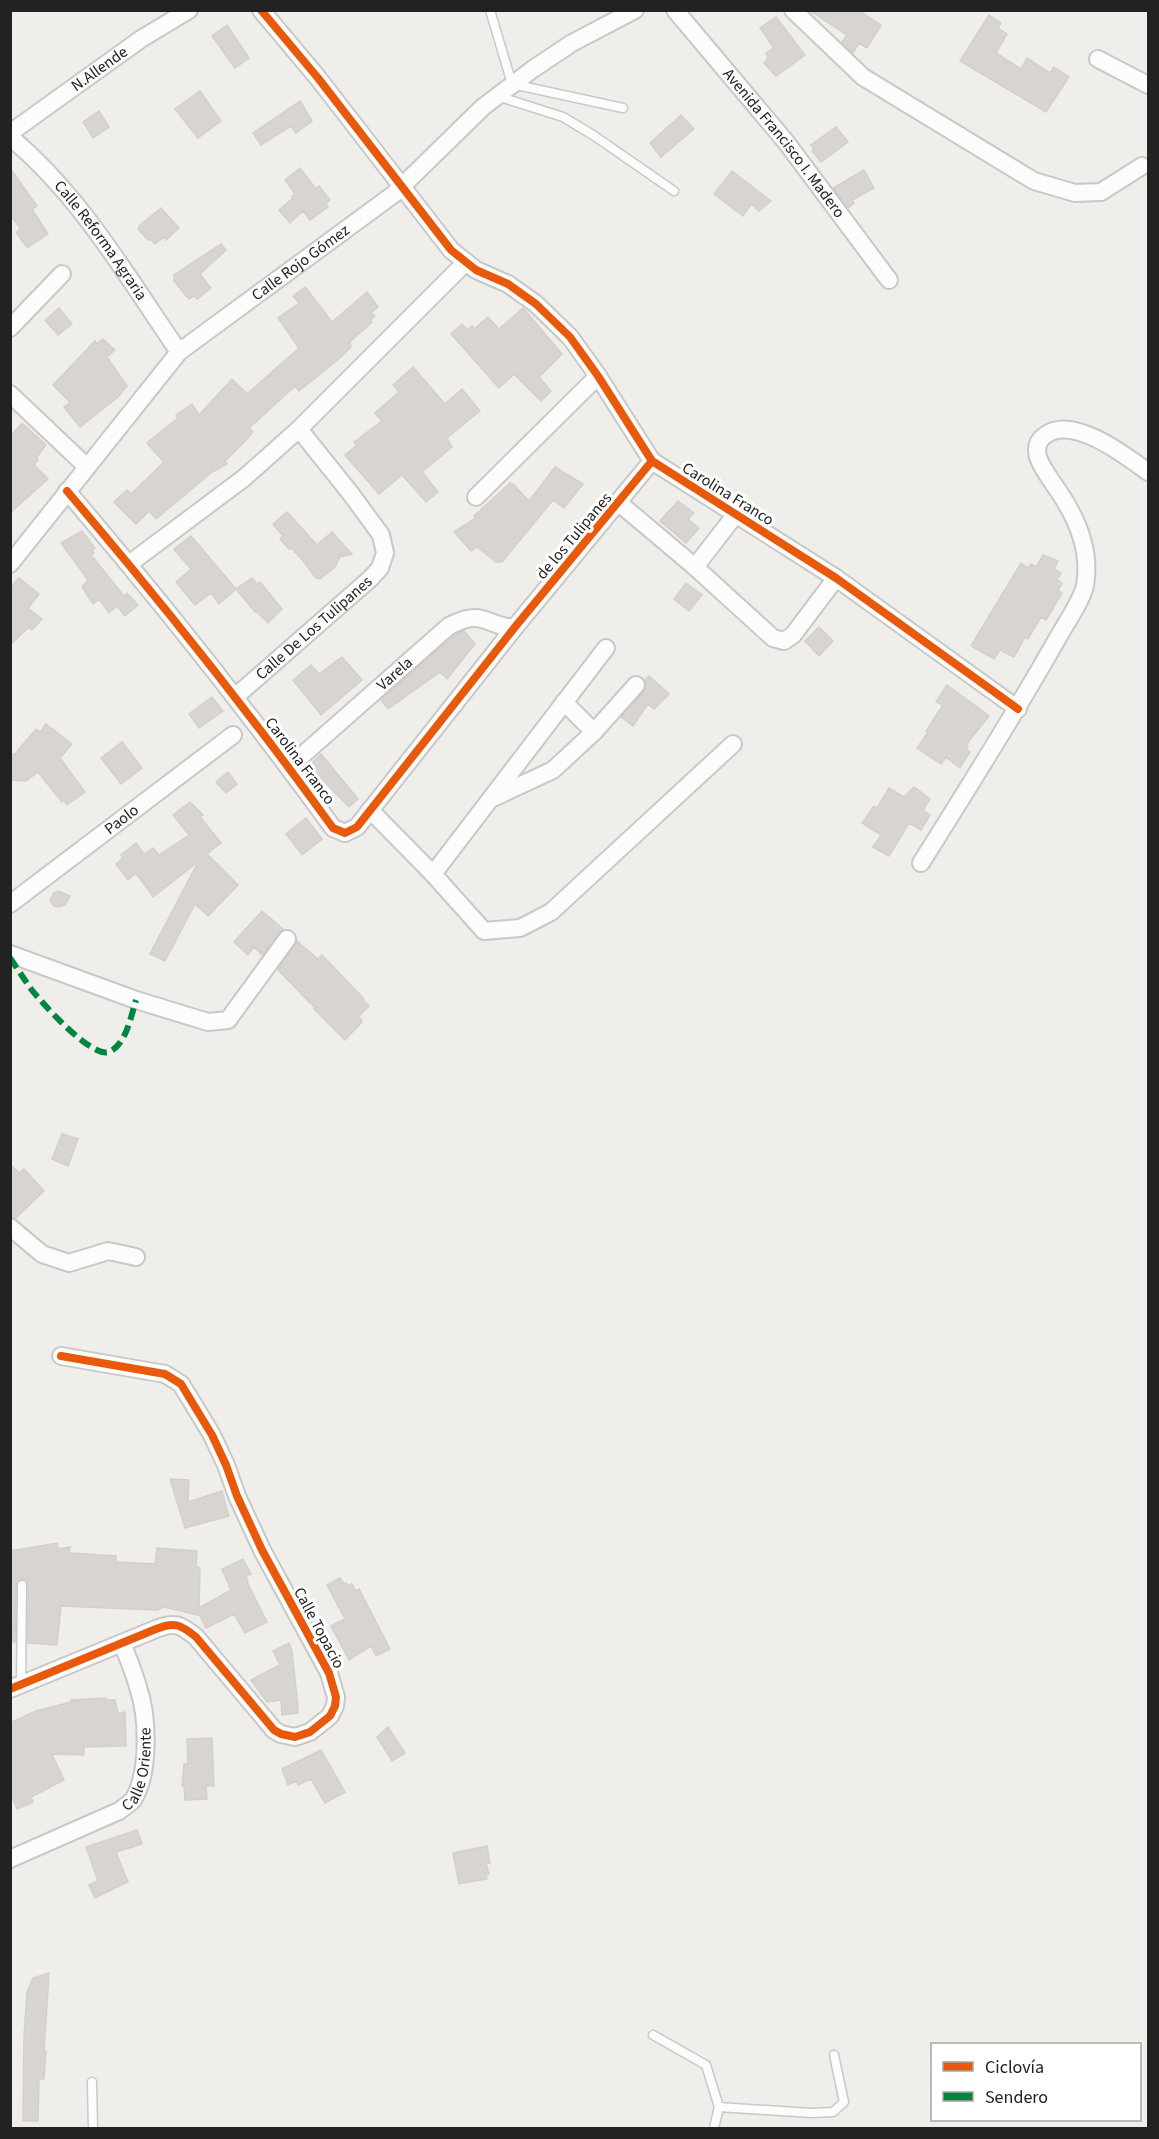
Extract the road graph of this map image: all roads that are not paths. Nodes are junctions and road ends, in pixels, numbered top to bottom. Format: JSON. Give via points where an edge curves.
{"nodes":[{"id":1,"x":189,"y":10,"type":"edge"},
{"id":2,"x":261,"y":10,"type":"edge"},
{"id":3,"x":490,"y":10,"type":"edge"},
{"id":4,"x":675,"y":10,"type":"edge"},
{"id":5,"x":793,"y":10,"type":"edge"},
{"id":6,"x":627,"y":13,"type":"edge"},
{"id":7,"x":1098,"y":59,"type":"dead end"},
{"id":8,"x":512,"y":84,"type":"junction"},
{"id":9,"x":1149,"y":85,"type":"edge"},
{"id":10,"x":497,"y":96,"type":"junction"},
{"id":11,"x":623,"y":108,"type":"dead end"},
{"id":12,"x":10,"y":135,"type":"edge"},
{"id":13,"x":1142,"y":166,"type":"dead end"},
{"id":14,"x":402,"y":187,"type":"junction"},
{"id":15,"x":674,"y":191,"type":"dead end"},
{"id":16,"x":466,"y":262,"type":"junction"},
{"id":17,"x":62,"y":274,"type":"dead end"},
{"id":18,"x":889,"y":279,"type":"dead end"},
{"id":19,"x":10,"y":328,"type":"edge"},
{"id":20,"x":179,"y":352,"type":"junction"},
{"id":21,"x":598,"y":376,"type":"junction"},
{"id":22,"x":10,"y":394,"type":"edge"},
{"id":23,"x":299,"y":429,"type":"junction"},
{"id":24,"x":651,"y":461,"type":"junction"},
{"id":25,"x":87,"y":467,"type":"junction"},
{"id":26,"x":1149,"y":472,"type":"edge"},
{"id":27,"x":67,"y":491,"type":"junction"},
{"id":28,"x":476,"y":497,"type":"dead end"},
{"id":29,"x":619,"y":503,"type":"junction"},
{"id":30,"x":736,"y":514,"type":"junction"},
{"id":31,"x":10,"y":564,"type":"edge"},
{"id":32,"x":129,"y":564,"type":"junction"},
{"id":33,"x":695,"y":567,"type":"junction"},
{"id":34,"x":836,"y":578,"type":"junction"},
{"id":35,"x":515,"y":627,"type":"junction"},
{"id":36,"x":606,"y":648,"type":"dead end"},
{"id":37,"x":636,"y":685,"type":"dead end"},
{"id":38,"x":235,"y":697,"type":"junction"},
{"id":39,"x":564,"y":702,"type":"junction"},
{"id":40,"x":1018,"y":709,"type":"junction"},
{"id":41,"x":594,"y":732,"type":"junction"},
{"id":42,"x":233,"y":735,"type":"dead end"},
{"id":43,"x":733,"y":744,"type":"dead end"},
{"id":44,"x":289,"y":767,"type":"junction"},
{"id":45,"x":490,"y":799,"type":"junction"},
{"id":46,"x":370,"y":810,"type":"junction"},
{"id":47,"x":921,"y":863,"type":"dead end"},
{"id":48,"x":433,"y":874,"type":"junction"},
{"id":49,"x":10,"y":904,"type":"edge"},
{"id":50,"x":287,"y":939,"type":"dead end"},
{"id":51,"x":10,"y":954,"type":"edge"},
{"id":52,"x":10,"y":1227,"type":"edge"},
{"id":53,"x":136,"y":1257,"type":"dead end"},
{"id":54,"x":61,"y":1356,"type":"dead end"},
{"id":55,"x":22,"y":1585,"type":"dead end"},
{"id":56,"x":122,"y":1643,"type":"junction"},
{"id":57,"x":16,"y":1686,"type":"edge"},
{"id":58,"x":10,"y":1859,"type":"edge"},
{"id":59,"x":653,"y":2035,"type":"dead end"},
{"id":60,"x":834,"y":2055,"type":"dead end"},
{"id":61,"x":92,"y":2082,"type":"dead end"},
{"id":62,"x":719,"y":2107,"type":"junction"},
{"id":63,"x":93,"y":2128,"type":"edge"},
{"id":64,"x":714,"y":2128,"type":"edge"}],
"edges":[{"from":1,"to":12,"type":"street","name":"N.Allende","via":[[141,39]]},
{"from":2,"to":14,"type":"street","name":"Carolina Franco"},
{"from":3,"to":8,"type":"lane"},
{"from":4,"to":18,"type":"street","name":"Avenida Francisco I. Madero","via":[[786,142]]},
{"from":5,"to":13,"type":"street","via":[[863,77],[1034,181],[1075,193],[1101,192]]},
{"from":6,"to":8,"type":"street","name":"Calle Rojo Gómez","via":[[572,43]]},
{"from":7,"to":9,"type":"street"},
{"from":8,"to":10,"type":"street","name":"Calle Rojo Gómez"},
{"from":8,"to":11,"type":"lane"},
{"from":10,"to":14,"type":"street","name":"Calle Rojo Gómez"},
{"from":10,"to":15,"type":"lane","via":[[563,117]]},
{"from":12,"to":20,"type":"street","name":"Calle Reforma Agraria","via":[[34,156],[85,216]]},
{"from":14,"to":16,"type":"street","name":"Carolina Franco","via":[[451,250]]},
{"from":14,"to":20,"type":"street","name":"Calle Rojo Gómez"},
{"from":16,"to":21,"type":"street","name":"Carolina Franco","via":[[536,304],[570,337]]},
{"from":16,"to":23,"type":"street"},
{"from":17,"to":19,"type":"street"},
{"from":20,"to":25,"type":"street","name":"Calle Rojo Gómez"},
{"from":21,"to":24,"type":"street","name":"Carolina Franco"},
{"from":21,"to":28,"type":"street"},
{"from":22,"to":25,"type":"street"},
{"from":23,"to":32,"type":"street","via":[[244,478]]},
{"from":23,"to":38,"type":"street","name":"Calle De Los Tulipanes","via":[[381,536],[385,553],[371,578]]},
{"from":24,"to":29,"type":"street","name":"de los Tulipanes"},
{"from":24,"to":30,"type":"street","name":"Carolina Franco"},
{"from":25,"to":27,"type":"street","name":"Calle Rojo Gómez"},
{"from":26,"to":40,"type":"street","via":[[1102,440],[1073,431],[1056,429],[1037,444],[1042,466],[1070,507],[1088,562],[1085,589]]},
{"from":27,"to":31,"type":"street","name":"Calle Rojo Gómez"},
{"from":27,"to":32,"type":"street","name":"Carolina Franco"},
{"from":29,"to":33,"type":"street"},
{"from":29,"to":35,"type":"street","name":"de los Tulipanes"},
{"from":30,"to":33,"type":"street"},
{"from":30,"to":34,"type":"street","name":"Carolina Franco"},
{"from":32,"to":38,"type":"street","name":"Carolina Franco"},
{"from":33,"to":34,"type":"street","via":[[773,638],[784,641],[793,635]]},
{"from":34,"to":40,"type":"street","name":"Carolina Franco"},
{"from":35,"to":44,"type":"street","name":"Varela","via":[[479,618],[449,626]]},
{"from":35,"to":46,"type":"street","name":"Carolina Franco"},
{"from":36,"to":39,"type":"street"},
{"from":37,"to":41,"type":"street"},
{"from":38,"to":44,"type":"street","name":"Carolina Franco"},
{"from":39,"to":41,"type":"street"},
{"from":39,"to":45,"type":"street"},
{"from":40,"to":47,"type":"street"},
{"from":41,"to":45,"type":"street","via":[[553,770]]},
{"from":42,"to":49,"type":"street","name":"Paolo"},
{"from":43,"to":48,"type":"street","via":[[551,912],[520,928],[484,931]]},
{"from":44,"to":46,"type":"street","name":"Carolina Franco","via":[[339,832],[351,831]]},
{"from":45,"to":48,"type":"street"},
{"from":46,"to":48,"type":"street"},
{"from":50,"to":51,"type":"street","via":[[228,1020],[208,1022]]},
{"from":52,"to":53,"type":"street","via":[[42,1254],[69,1263],[108,1251]]},
{"from":54,"to":56,"type":"street","name":"Calle Topacio","via":[[165,1374],[181,1384],[212,1435],[262,1550],[329,1673],[335,1707],[310,1732],[295,1737],[280,1734],[182,1626],[165,1625]]},
{"from":55,"to":57,"type":"lane"},
{"from":56,"to":57,"type":"street","name":"Calle Topacio"},
{"from":56,"to":58,"type":"street","name":"Calle Oriente","via":[[139,1689],[146,1756],[132,1801],[118,1811]]},
{"from":59,"to":62,"type":"lane","via":[[706,2065]]},
{"from":60,"to":62,"type":"lane","via":[[844,2102],[833,2112]]},
{"from":61,"to":63,"type":"lane"},
{"from":62,"to":64,"type":"lane"}]}
